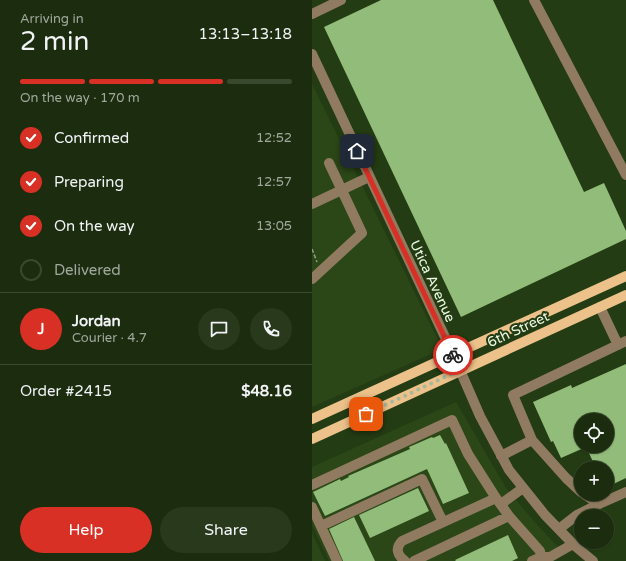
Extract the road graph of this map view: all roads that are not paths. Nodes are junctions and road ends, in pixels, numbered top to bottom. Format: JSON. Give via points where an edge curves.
{"nodes":[{"id":1,"x":341,"y":0,"type":"edge"},
{"id":2,"x":534,"y":0,"type":"edge"},
{"id":3,"x":312,"y":14,"type":"edge"},
{"id":4,"x":313,"y":59,"type":"edge"},
{"id":5,"x":329,"y":163,"type":"dead end"},
{"id":6,"x":626,"y":175,"type":"edge"},
{"id":7,"x":369,"y":177,"type":"junction"},
{"id":8,"x":342,"y":190,"type":"junction"},
{"id":9,"x":312,"y":204,"type":"edge"},
{"id":10,"x":626,"y":276,"type":"edge"},
{"id":11,"x":312,"y":279,"type":"edge"},
{"id":12,"x":626,"y":295,"type":"edge"},
{"id":13,"x":600,"y":307,"type":"junction"},
{"id":14,"x":622,"y":343,"type":"edge"},
{"id":15,"x":452,"y":354,"type":"junction"},
{"id":16,"x":460,"y":370,"type":"junction"},
{"id":17,"x":312,"y":419,"type":"edge"},
{"id":18,"x":312,"y":439,"type":"edge"},
{"id":19,"x":532,"y":440,"type":"junction"},
{"id":20,"x":501,"y":456,"type":"junction"},
{"id":21,"x":312,"y":485,"type":"edge"},
{"id":22,"x":574,"y":485,"type":"edge"},
{"id":23,"x":523,"y":488,"type":"junction"},
{"id":24,"x":626,"y":492,"type":"edge"},
{"id":25,"x":498,"y":501,"type":"junction"},
{"id":26,"x":594,"y":501,"type":"edge"},
{"id":27,"x":599,"y":504,"type":"junction"},
{"id":28,"x":312,"y":507,"type":"edge"},
{"id":29,"x":509,"y":516,"type":"junction"},
{"id":30,"x":443,"y":522,"type":"junction"},
{"id":31,"x":321,"y":526,"type":"junction"},
{"id":32,"x":559,"y":529,"type":"junction"},
{"id":33,"x":574,"y":545,"type":"joint"},
{"id":34,"x":579,"y":549,"type":"edge"},
{"id":35,"x":536,"y":559,"type":"edge"},
{"id":36,"x":337,"y":561,"type":"edge"},
{"id":37,"x":405,"y":561,"type":"edge"},
{"id":38,"x":414,"y":561,"type":"edge"},
{"id":39,"x":593,"y":561,"type":"edge"}],
"edges":[{"from":1,"to":3,"type":"street"},
{"from":2,"to":6,"type":"street"},
{"from":4,"to":7,"type":"street","name":"Utica Avenue"},
{"from":5,"to":8,"type":"street"},
{"from":7,"to":8,"type":"street"},
{"from":7,"to":15,"type":"street","name":"Utica Avenue"},
{"from":8,"to":9,"type":"street"},
{"from":8,"to":11,"type":"street","via":[[362,233]]},
{"from":10,"to":15,"type":"main road","name":"6th Street"},
{"from":12,"to":13,"type":"main road","name":"6th Street"},
{"from":13,"to":14,"type":"street"},
{"from":13,"to":16,"type":"main road","name":"6th Street"},
{"from":14,"to":19,"type":"street","via":[[513,395]]},
{"from":15,"to":16,"type":"street","name":"Utica Avenue"},
{"from":15,"to":17,"type":"main road","name":"6th Street"},
{"from":16,"to":18,"type":"main road","name":"6th Street"},
{"from":16,"to":20,"type":"street","name":"Utica Avenue"},
{"from":19,"to":20,"type":"street"},
{"from":19,"to":22,"type":"street"},
{"from":20,"to":23,"type":"street","name":"Utica Avenue"},
{"from":21,"to":25,"type":"street","via":[[452,420],[468,454]]},
{"from":23,"to":25,"type":"street"},
{"from":23,"to":32,"type":"street","name":"Utica Avenue"},
{"from":24,"to":27,"type":"street"},
{"from":25,"to":29,"type":"street"},
{"from":25,"to":30,"type":"street"},
{"from":26,"to":27,"type":"street"},
{"from":27,"to":32,"type":"street","via":[[577,515]]},
{"from":28,"to":31,"type":"street"},
{"from":29,"to":35,"type":"street","via":[[540,551]]},
{"from":29,"to":38,"type":"street"},
{"from":30,"to":31,"type":"street","via":[[422,479]]},
{"from":30,"to":37,"type":"street","via":[[402,541],[397,551]]},
{"from":31,"to":36,"type":"street"},
{"from":32,"to":33,"type":"street","name":"Utica Avenue"},
{"from":33,"to":35,"type":"street","via":[[550,557]]},
{"from":34,"to":39,"type":"street","name":"Utica Avenue"}]}
